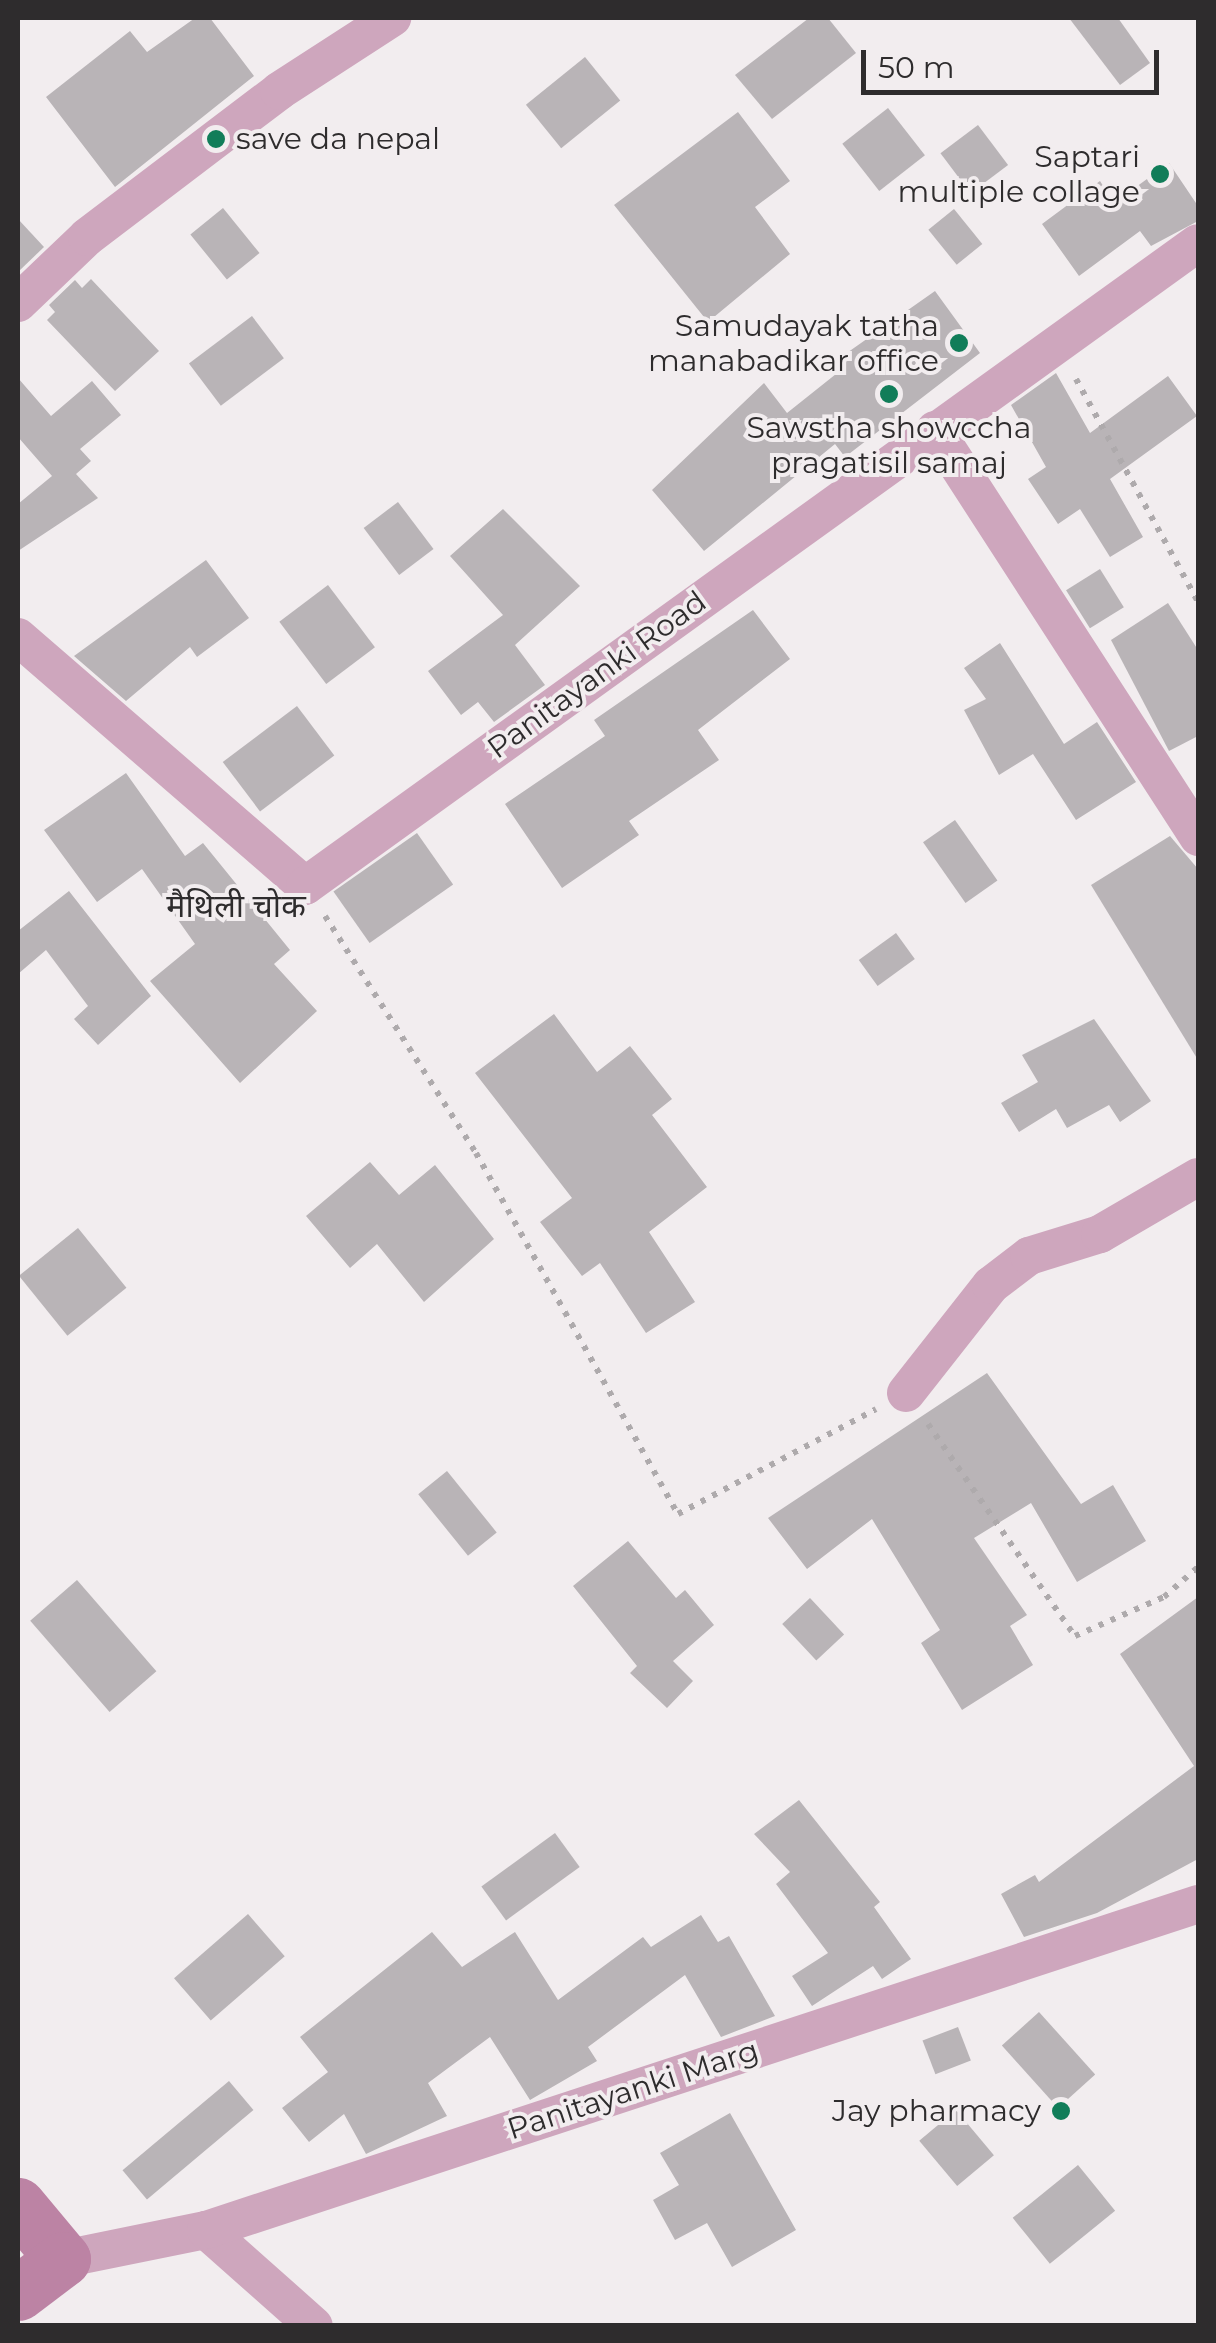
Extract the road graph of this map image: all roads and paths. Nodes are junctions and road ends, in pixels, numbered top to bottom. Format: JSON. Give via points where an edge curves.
{"nodes":[{"id":1,"x":392,"y":18,"type":"edge"},
{"id":2,"x":1198,"y":243,"type":"edge"},
{"id":3,"x":18,"y":303,"type":"edge"},
{"id":4,"x":1056,"y":342,"type":"junction"},
{"id":5,"x":935,"y":430,"type":"junction"},
{"id":6,"x":1198,"y":602,"type":"edge"},
{"id":7,"x":18,"y":636,"type":"edge"},
{"id":8,"x":1198,"y":836,"type":"edge"},
{"id":9,"x":305,"y":886,"type":"junction"},
{"id":10,"x":1198,"y":1178,"type":"edge"},
{"id":11,"x":906,"y":1393,"type":"junction"},
{"id":12,"x":1198,"y":1568,"type":"edge"},
{"id":13,"x":1198,"y":1904,"type":"edge"},
{"id":14,"x":18,"y":2204,"type":"edge"},
{"id":15,"x":206,"y":2230,"type":"junction"},
{"id":16,"x":62,"y":2259,"type":"junction"},
{"id":17,"x":18,"y":2293,"type":"edge"},
{"id":18,"x":314,"y":2326,"type":"edge"}],
"edges":[{"from":1,"to":3,"type":"street","via":[[228,130],[88,237]]},
{"from":2,"to":4,"type":"street","name":"Panitayanki Road"},
{"from":4,"to":5,"type":"street","name":"Panitayanki Road"},
{"from":4,"to":6,"type":"path"},
{"from":5,"to":8,"type":"street"},
{"from":5,"to":9,"type":"street","name":"Panitayanki Road"},
{"from":7,"to":9,"type":"street"},
{"from":9,"to":11,"type":"path","via":[[476,1153],[678,1514]]},
{"from":10,"to":11,"type":"street","via":[[1100,1234],[1029,1256],[991,1285]]},
{"from":11,"to":12,"type":"path","via":[[1075,1636],[1164,1596]]},
{"from":13,"to":15,"type":"street","name":"Panitayanki Marg"},
{"from":14,"to":16,"type":"main road"},
{"from":15,"to":16,"type":"street","name":"Panitayanki Marg"},
{"from":15,"to":18,"type":"street"},
{"from":16,"to":17,"type":"main road"}]}
